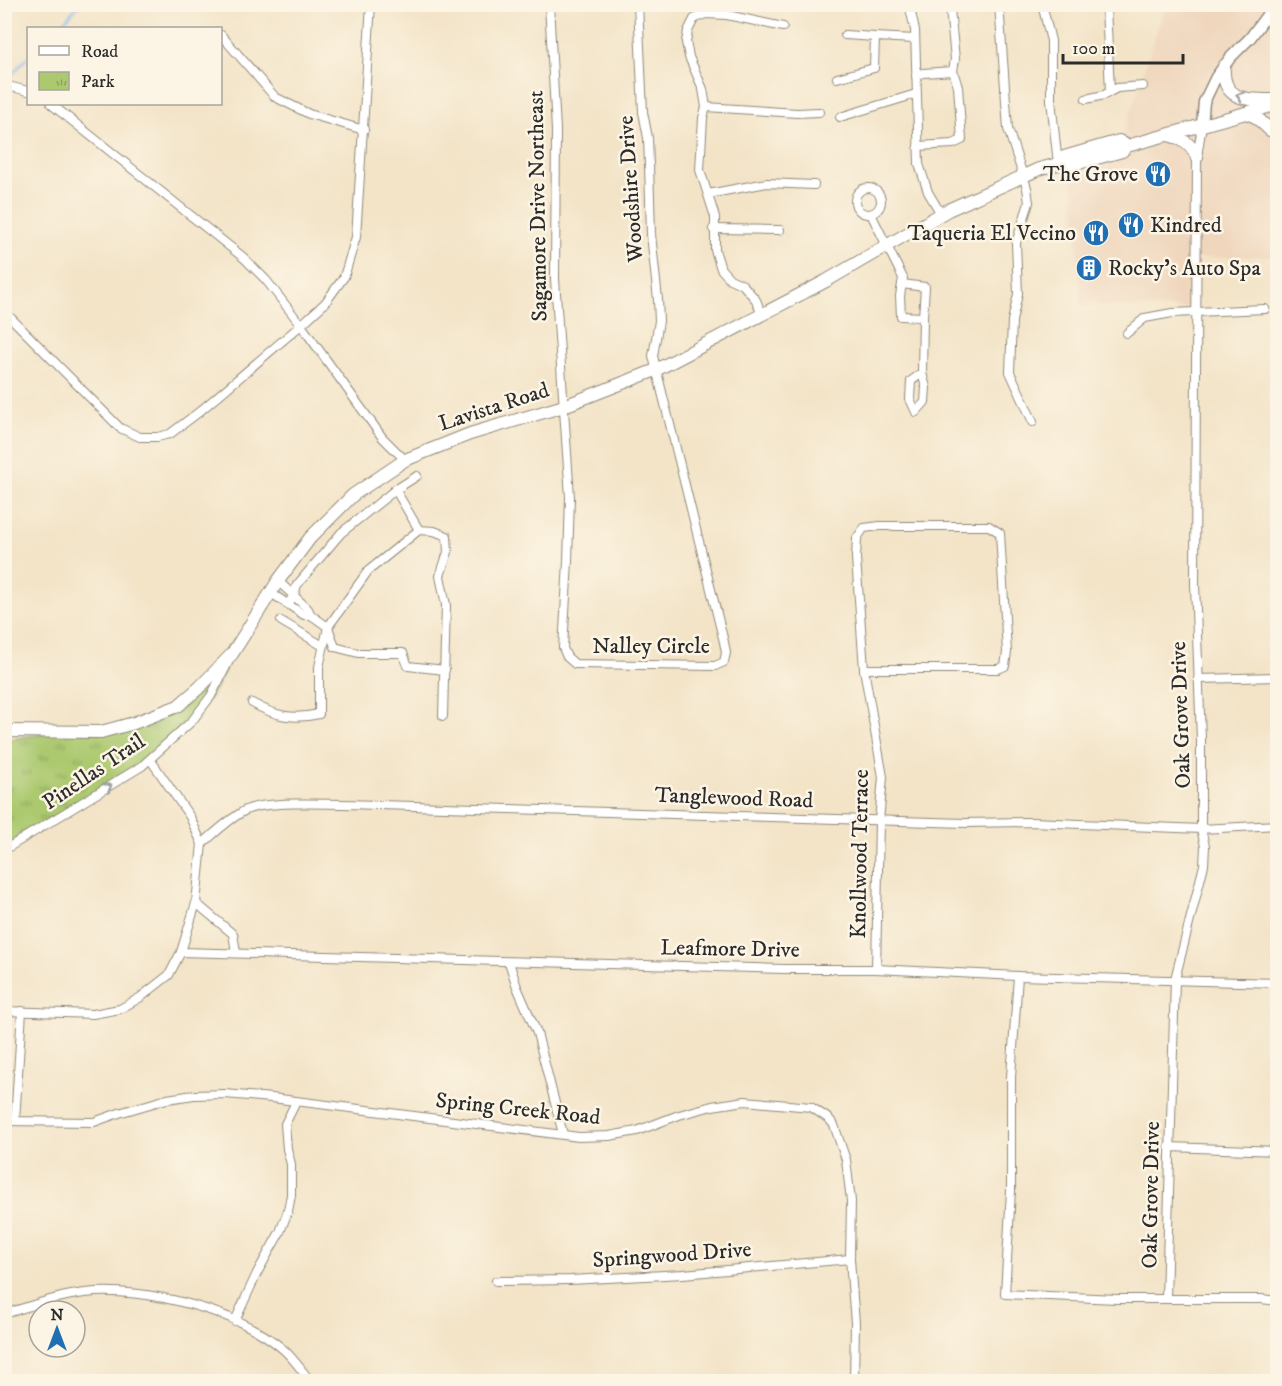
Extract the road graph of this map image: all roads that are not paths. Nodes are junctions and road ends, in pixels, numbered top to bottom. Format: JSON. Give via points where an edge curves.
{"nodes":[{"id":1,"x":371,"y":4,"type":"edge"},
{"id":2,"x":549,"y":4,"type":"edge"},
{"id":3,"x":638,"y":4,"type":"edge"},
{"id":4,"x":909,"y":4,"type":"edge"},
{"id":5,"x":948,"y":4,"type":"edge"},
{"id":6,"x":999,"y":4,"type":"edge"},
{"id":7,"x":1042,"y":4,"type":"edge"},
{"id":8,"x":1104,"y":4,"type":"edge"},
{"id":9,"x":1275,"y":4,"type":"edge"},
{"id":10,"x":783,"y":27,"type":"dead end"},
{"id":11,"x":846,"y":35,"type":"dead end"},
{"id":12,"x":222,"y":36,"type":"edge"},
{"id":13,"x":875,"y":37,"type":"junction"},
{"id":14,"x":915,"y":39,"type":"junction"},
{"id":15,"x":1224,"y":66,"type":"junction"},
{"id":16,"x":953,"y":71,"type":"junction"},
{"id":17,"x":916,"y":76,"type":"junction"},
{"id":18,"x":837,"y":78,"type":"dead end"},
{"id":19,"x":4,"y":85,"type":"edge"},
{"id":20,"x":1143,"y":86,"type":"dead end"},
{"id":21,"x":27,"y":91,"type":"edge"},
{"id":22,"x":1110,"y":91,"type":"junction"},
{"id":23,"x":916,"y":94,"type":"junction"},
{"id":24,"x":1086,"y":99,"type":"dead end"},
{"id":25,"x":1278,"y":104,"type":"edge"},
{"id":26,"x":52,"y":105,"type":"edge"},
{"id":27,"x":706,"y":107,"type":"junction"},
{"id":28,"x":819,"y":112,"type":"dead end"},
{"id":29,"x":1246,"y":113,"type":"junction"},
{"id":30,"x":840,"y":117,"type":"dead end"},
{"id":31,"x":1202,"y":125,"type":"junction"},
{"id":32,"x":364,"y":130,"type":"junction"},
{"id":33,"x":1167,"y":134,"type":"junction"},
{"id":34,"x":918,"y":146,"type":"junction"},
{"id":35,"x":1197,"y":157,"type":"junction"},
{"id":36,"x":1058,"y":164,"type":"junction"},
{"id":37,"x":1022,"y":176,"type":"junction"},
{"id":38,"x":814,"y":185,"type":"dead end"},
{"id":39,"x":708,"y":194,"type":"junction"},
{"id":40,"x":871,"y":214,"type":"junction"},
{"id":41,"x":941,"y":214,"type":"junction"},
{"id":42,"x":714,"y":229,"type":"junction"},
{"id":43,"x":780,"y":230,"type":"dead end"},
{"id":44,"x":887,"y":244,"type":"junction"},
{"id":45,"x":902,"y":284,"type":"junction"},
{"id":46,"x":1265,"y":309,"type":"dead end"},
{"id":47,"x":4,"y":311,"type":"edge"},
{"id":48,"x":1196,"y":311,"type":"junction"},
{"id":49,"x":762,"y":315,"type":"junction"},
{"id":50,"x":923,"y":317,"type":"junction"},
{"id":51,"x":302,"y":325,"type":"junction"},
{"id":52,"x":1127,"y":333,"type":"dead end"},
{"id":53,"x":656,"y":370,"type":"junction"},
{"id":54,"x":922,"y":373,"type":"dead end"},
{"id":55,"x":564,"y":406,"type":"junction"},
{"id":56,"x":1033,"y":422,"type":"dead end"},
{"id":57,"x":405,"y":460,"type":"junction"},
{"id":58,"x":417,"y":476,"type":"dead end"},
{"id":59,"x":396,"y":489,"type":"junction"},
{"id":60,"x":418,"y":530,"type":"junction"},
{"id":61,"x":278,"y":581,"type":"junction"},
{"id":62,"x":271,"y":593,"type":"junction"},
{"id":63,"x":294,"y":595,"type":"junction"},
{"id":64,"x":288,"y":604,"type":"junction"},
{"id":65,"x":310,"y":615,"type":"junction"},
{"id":66,"x":281,"y":621,"type":"dead end"},
{"id":67,"x":328,"y":627,"type":"junction"},
{"id":68,"x":323,"y":646,"type":"junction"},
{"id":69,"x":232,"y":654,"type":"junction"},
{"id":70,"x":864,"y":669,"type":"junction"},
{"id":71,"x":445,"y":670,"type":"junction"},
{"id":72,"x":1278,"y":677,"type":"edge"},
{"id":73,"x":1198,"y":679,"type":"junction"},
{"id":74,"x":252,"y":703,"type":"dead end"},
{"id":75,"x":443,"y":716,"type":"dead end"},
{"id":76,"x":4,"y":731,"type":"edge"},
{"id":77,"x":150,"y":759,"type":"junction"},
{"id":78,"x":879,"y":821,"type":"junction"},
{"id":79,"x":1278,"y":825,"type":"edge"},
{"id":80,"x":1201,"y":830,"type":"junction"},
{"id":81,"x":202,"y":844,"type":"junction"},
{"id":82,"x":4,"y":850,"type":"edge"},
{"id":83,"x":196,"y":903,"type":"junction"},
{"id":84,"x":181,"y":952,"type":"junction"},
{"id":85,"x":237,"y":952,"type":"junction"},
{"id":86,"x":509,"y":962,"type":"junction"},
{"id":87,"x":876,"y":969,"type":"junction"},
{"id":88,"x":1018,"y":976,"type":"junction"},
{"id":89,"x":1175,"y":979,"type":"junction"},
{"id":90,"x":1278,"y":983,"type":"edge"},
{"id":91,"x":4,"y":1011,"type":"edge"},
{"id":92,"x":22,"y":1011,"type":"junction"},
{"id":93,"x":296,"y":1102,"type":"junction"},
{"id":94,"x":15,"y":1120,"type":"junction"},
{"id":95,"x":4,"y":1121,"type":"edge"},
{"id":96,"x":563,"y":1134,"type":"junction"},
{"id":97,"x":1169,"y":1147,"type":"junction"},
{"id":98,"x":1278,"y":1151,"type":"edge"},
{"id":99,"x":850,"y":1259,"type":"junction"},
{"id":100,"x":496,"y":1281,"type":"dead end"},
{"id":101,"x":1167,"y":1299,"type":"junction"},
{"id":102,"x":1278,"y":1301,"type":"edge"},
{"id":103,"x":4,"y":1314,"type":"edge"},
{"id":104,"x":235,"y":1321,"type":"junction"},
{"id":105,"x":311,"y":1382,"type":"edge"},
{"id":106,"x":854,"y":1382,"type":"edge"}],
"edges":[{"from":1,"to":32,"type":"street"},
{"from":2,"to":55,"type":"street","name":"Sagamore Drive Northeast","via":[[556,130],[555,279]]},
{"from":3,"to":53,"type":"street","name":"Woodshire Drive","via":[[642,112],[649,156],[658,300]]},
{"from":4,"to":14,"type":"street"},
{"from":5,"to":16,"type":"street"},
{"from":6,"to":37,"type":"street","via":[[1008,129]]},
{"from":7,"to":36,"type":"street","via":[[1051,41],[1051,100]]},
{"from":8,"to":22,"type":"street"},
{"from":9,"to":15,"type":"street"},
{"from":10,"to":27,"type":"street","via":[[727,15],[705,14],[694,19],[686,42]]},
{"from":11,"to":13,"type":"street"},
{"from":12,"to":32,"type":"street","via":[[275,97],[309,114]]},
{"from":13,"to":14,"type":"street"},
{"from":13,"to":18,"type":"street","via":[[874,68]]},
{"from":14,"to":17,"type":"street"},
{"from":25,"to":15,"type":"main road","one_way":true,"via":[[1235,96],[1226,84]]},
{"from":15,"to":31,"type":"street","via":[[1204,102]]},
{"from":16,"to":17,"type":"street"},
{"from":16,"to":34,"type":"street","via":[[962,140]]},
{"from":17,"to":23,"type":"street"},
{"from":19,"to":21,"type":"street"},
{"from":20,"to":22,"type":"street"},
{"from":22,"to":24,"type":"street"},
{"from":23,"to":30,"type":"street"},
{"from":23,"to":34,"type":"street"},
{"from":25,"to":29,"type":"main road","name":"Lavista Road"},
{"from":25,"to":29,"type":"main road","via":[[1270,130]]},
{"from":26,"to":51,"type":"street","via":[[244,258]]},
{"from":27,"to":28,"type":"street"},
{"from":27,"to":39,"type":"street","via":[[700,170]]},
{"from":29,"to":31,"type":"main road","name":"Lavista Road"},
{"from":31,"to":33,"type":"main road","name":"Lavista Road"},
{"from":31,"to":35,"type":"street","name":"Oak Grove Drive"},
{"from":32,"to":51,"type":"street","via":[[356,237],[344,277]]},
{"from":33,"to":35,"type":"main road","via":[[1191,145]]},
{"from":33,"to":36,"type":"main road","name":"Lavista Road","via":[[1126,146],[1119,141],[1064,157]]},
{"from":34,"to":41,"type":"street","via":[[928,192]]},
{"from":35,"to":48,"type":"street","name":"Oak Grove Drive"},
{"from":36,"to":37,"type":"main road","name":"Lavista Road"},
{"from":37,"to":41,"type":"main road","name":"Lavista Road"},
{"from":37,"to":56,"type":"street","via":[[1029,203],[1016,243],[1018,294],[1012,321],[1010,372]]},
{"from":38,"to":39,"type":"street","via":[[766,183]]},
{"from":39,"to":42,"type":"street","via":[[715,217]]},
{"from":40,"to":40,"type":"street","via":[[878,210],[880,195],[875,190],[860,190],[855,205],[859,212]]},
{"from":40,"to":44,"type":"street"},
{"from":41,"to":44,"type":"main road","name":"Lavista Road"},
{"from":42,"to":43,"type":"street"},
{"from":42,"to":49,"type":"street","via":[[721,269],[743,285]]},
{"from":44,"to":45,"type":"street","via":[[903,278]]},
{"from":44,"to":49,"type":"main road","name":"Lavista Road"},
{"from":45,"to":50,"type":"street","via":[[925,287]]},
{"from":45,"to":50,"type":"street","via":[[901,316]]},
{"from":46,"to":48,"type":"street"},
{"from":47,"to":51,"type":"street","via":[[120,428],[140,437],[157,438],[170,434],[199,412]]},
{"from":48,"to":52,"type":"street","via":[[1145,318]]},
{"from":48,"to":73,"type":"street","name":"Oak Grove Drive"},
{"from":49,"to":53,"type":"main road","name":"Lavista Road"},
{"from":50,"to":54,"type":"street"},
{"from":51,"to":57,"type":"street","via":[[382,437]]},
{"from":53,"to":55,"type":"main road","name":"Lavista Road"},
{"from":53,"to":55,"type":"street","name":"Nalley Circle","via":[[726,653],[724,662],[715,666],[575,664],[567,657],[563,648],[570,497]]},
{"from":55,"to":57,"type":"main road","name":"Lavista Road","via":[[470,434]]},
{"from":57,"to":61,"type":"main road","name":"Lavista Road","via":[[353,495],[310,538]]},
{"from":58,"to":59,"type":"street"},
{"from":59,"to":60,"type":"street"},
{"from":59,"to":63,"type":"street","via":[[341,533],[297,585]]},
{"from":60,"to":67,"type":"street","via":[[369,571]]},
{"from":60,"to":71,"type":"street","via":[[447,536],[448,552],[440,576],[446,605]]},
{"from":61,"to":62,"type":"main road","name":"Lavista Road"},
{"from":61,"to":63,"type":"street"},
{"from":62,"to":64,"type":"street"},
{"from":62,"to":69,"type":"main road","name":"Lavista Road"},
{"from":63,"to":64,"type":"street"},
{"from":63,"to":65,"type":"street"},
{"from":64,"to":65,"type":"street"},
{"from":65,"to":67,"type":"street"},
{"from":66,"to":68,"type":"street"},
{"from":67,"to":68,"type":"street"},
{"from":67,"to":71,"type":"street","via":[[335,647],[358,653],[403,653],[408,666]]},
{"from":68,"to":74,"type":"street","via":[[319,714],[271,714]]},
{"from":69,"to":76,"type":"main road","name":"Lavista Road","via":[[178,706],[134,723],[101,732]]},
{"from":69,"to":77,"type":"street","name":"Pinellas Trail","via":[[211,696],[192,721]]},
{"from":70,"to":70,"type":"street","name":"Knollwood Terrace","via":[[856,558],[857,538],[864,528],[988,526],[1000,533],[1005,666]]},
{"from":70,"to":78,"type":"street","name":"Knollwood Terrace","via":[[883,777]]},
{"from":71,"to":75,"type":"street"},
{"from":72,"to":73,"type":"street"},
{"from":73,"to":80,"type":"street","name":"Oak Grove Drive"},
{"from":77,"to":81,"type":"street","via":[[190,817]]},
{"from":82,"to":77,"type":"street","name":"Pinellas Trail","one_way":true},
{"from":78,"to":80,"type":"street","name":"Tanglewood Road","via":[[1032,822]]},
{"from":78,"to":81,"type":"street","name":"Tanglewood Road","via":[[281,805],[246,810]]},
{"from":78,"to":87,"type":"street","name":"Knollwood Terrace"},
{"from":79,"to":80,"type":"street","name":"Tanglewood Road"},
{"from":80,"to":89,"type":"street","name":"Oak Grove Drive","via":[[1204,865]]},
{"from":81,"to":83,"type":"street"},
{"from":83,"to":84,"type":"street"},
{"from":83,"to":85,"type":"street","via":[[233,934]]},
{"from":84,"to":85,"type":"street","name":"Leafmore Drive"},
{"from":84,"to":92,"type":"street","via":[[168,975],[120,1009],[93,1014]]},
{"from":85,"to":86,"type":"street","name":"Leafmore Drive"},
{"from":86,"to":87,"type":"street","name":"Leafmore Drive"},
{"from":86,"to":96,"type":"street","via":[[537,1033]]},
{"from":87,"to":88,"type":"street","name":"Leafmore Drive"},
{"from":88,"to":89,"type":"street","name":"Leafmore Drive"},
{"from":88,"to":101,"type":"street","via":[[1005,1294]]},
{"from":89,"to":90,"type":"street","name":"Leafmore Drive"},
{"from":89,"to":97,"type":"street","name":"Oak Grove Drive"},
{"from":91,"to":92,"type":"street"},
{"from":92,"to":94,"type":"street"},
{"from":93,"to":94,"type":"street","name":"Spring Creek Road","via":[[225,1094],[194,1095],[94,1122]]},
{"from":93,"to":96,"type":"street","name":"Spring Creek Road"},
{"from":93,"to":104,"type":"street","via":[[285,1124],[291,1164],[288,1211]]},
{"from":94,"to":95,"type":"street","name":"Spring Creek Road"},
{"from":96,"to":99,"type":"street","name":"Spring Creek Road","via":[[589,1137],[637,1131],[679,1115],[744,1101],[811,1107],[834,1125],[846,1160],[851,1202]]},
{"from":97,"to":98,"type":"street"},
{"from":97,"to":101,"type":"street","name":"Oak Grove Drive"},
{"from":99,"to":100,"type":"street","name":"Springwood Drive","via":[[683,1274]]},
{"from":99,"to":106,"type":"street","name":"Spring Creek Road"},
{"from":101,"to":102,"type":"street"},
{"from":103,"to":104,"type":"street","via":[[86,1292],[127,1292],[204,1309]]},
{"from":104,"to":105,"type":"street","via":[[284,1350]]}]}
